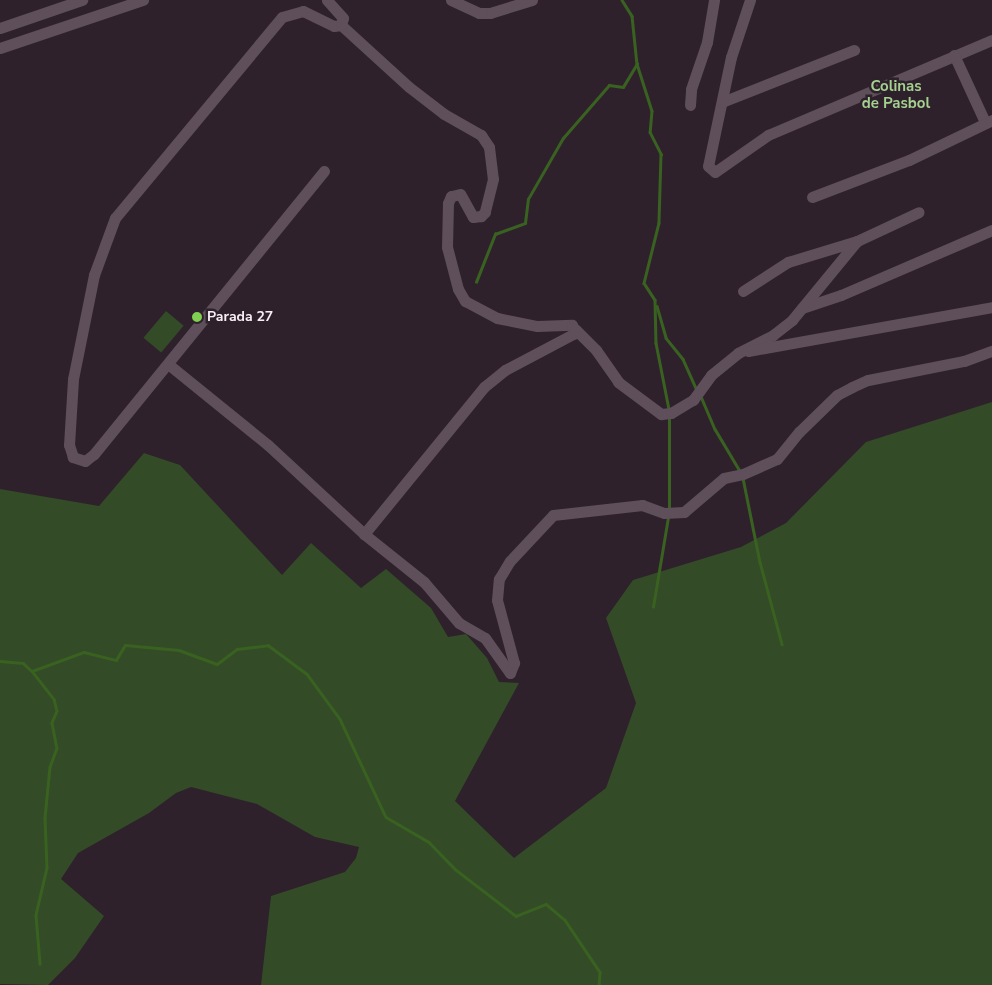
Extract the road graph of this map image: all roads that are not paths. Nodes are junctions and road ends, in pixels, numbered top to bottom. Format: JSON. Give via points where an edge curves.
{"nodes":[{"id":1,"x":82,"y":0,"type":"edge"},
{"id":2,"x":143,"y":0,"type":"edge"},
{"id":3,"x":327,"y":0,"type":"edge"},
{"id":4,"x":451,"y":0,"type":"edge"},
{"id":5,"x":532,"y":0,"type":"edge"},
{"id":6,"x":714,"y":0,"type":"edge"},
{"id":7,"x":750,"y":0,"type":"edge"},
{"id":8,"x":341,"y":25,"type":"junction"},
{"id":9,"x":0,"y":28,"type":"edge"},
{"id":10,"x":992,"y":40,"type":"edge"},
{"id":11,"x":0,"y":48,"type":"edge"},
{"id":12,"x":854,"y":50,"type":"dead end"},
{"id":13,"x":954,"y":55,"type":"junction"},
{"id":14,"x":722,"y":102,"type":"junction"},
{"id":15,"x":690,"y":105,"type":"dead end"},
{"id":16,"x":988,"y":121,"type":"edge"},
{"id":17,"x":324,"y":171,"type":"dead end"},
{"id":18,"x":812,"y":197,"type":"dead end"},
{"id":19,"x":919,"y":212,"type":"dead end"},
{"id":20,"x":992,"y":230,"type":"edge"},
{"id":21,"x":857,"y":241,"type":"junction"},
{"id":22,"x":743,"y":291,"type":"dead end"},
{"id":23,"x":992,"y":307,"type":"edge"},
{"id":24,"x":800,"y":308,"type":"junction"},
{"id":25,"x":574,"y":329,"type":"junction"},
{"id":26,"x":992,"y":351,"type":"edge"},
{"id":27,"x":738,"y":353,"type":"junction"},
{"id":28,"x":168,"y":364,"type":"junction"},
{"id":29,"x":364,"y":534,"type":"junction"}],
"edges":[{"from":1,"to":9,"type":"street"},
{"from":2,"to":11,"type":"street"},
{"from":3,"to":8,"type":"street","via":[[343,18]]},
{"from":4,"to":5,"type":"street","via":[[479,13],[490,13],[504,12]]},
{"from":6,"to":15,"type":"street","via":[[707,42],[691,89]]},
{"from":7,"to":14,"type":"street","via":[[731,57]]},
{"from":8,"to":25,"type":"street","via":[[444,114],[481,135],[489,147],[494,179],[485,212],[476,218],[473,216],[460,194],[451,196],[448,203],[447,247],[458,289],[465,301],[497,318],[537,326],[572,326]]},
{"from":8,"to":28,"type":"street","via":[[334,26],[303,11],[282,17],[115,218],[94,275],[73,379],[69,444],[73,457],[81,462],[90,458]]},
{"from":10,"to":13,"type":"street"},
{"from":12,"to":14,"type":"street"},
{"from":13,"to":14,"type":"street","via":[[768,135],[715,172],[708,166]]},
{"from":13,"to":16,"type":"street"},
{"from":16,"to":18,"type":"street","via":[[909,160]]},
{"from":17,"to":28,"type":"street"},
{"from":19,"to":21,"type":"street"},
{"from":20,"to":24,"type":"street","via":[[841,295]]},
{"from":21,"to":22,"type":"street","via":[[788,262]]},
{"from":21,"to":24,"type":"street"},
{"from":23,"to":27,"type":"street"},
{"from":24,"to":27,"type":"street","via":[[792,320],[773,335]]},
{"from":25,"to":27,"type":"street","via":[[596,350],[614,377],[661,414],[671,413],[693,400],[711,375]]},
{"from":25,"to":29,"type":"street","via":[[573,336],[520,362],[484,387]]},
{"from":26,"to":29,"type":"street","via":[[964,361],[868,380],[852,387],[837,395],[798,432],[776,459],[750,472],[724,478],[684,512],[664,513],[642,505],[553,515],[510,561],[499,579],[497,600],[514,663],[510,673],[484,638],[459,623],[424,582]]},
{"from":28,"to":29,"type":"street","via":[[268,445]]}]}
